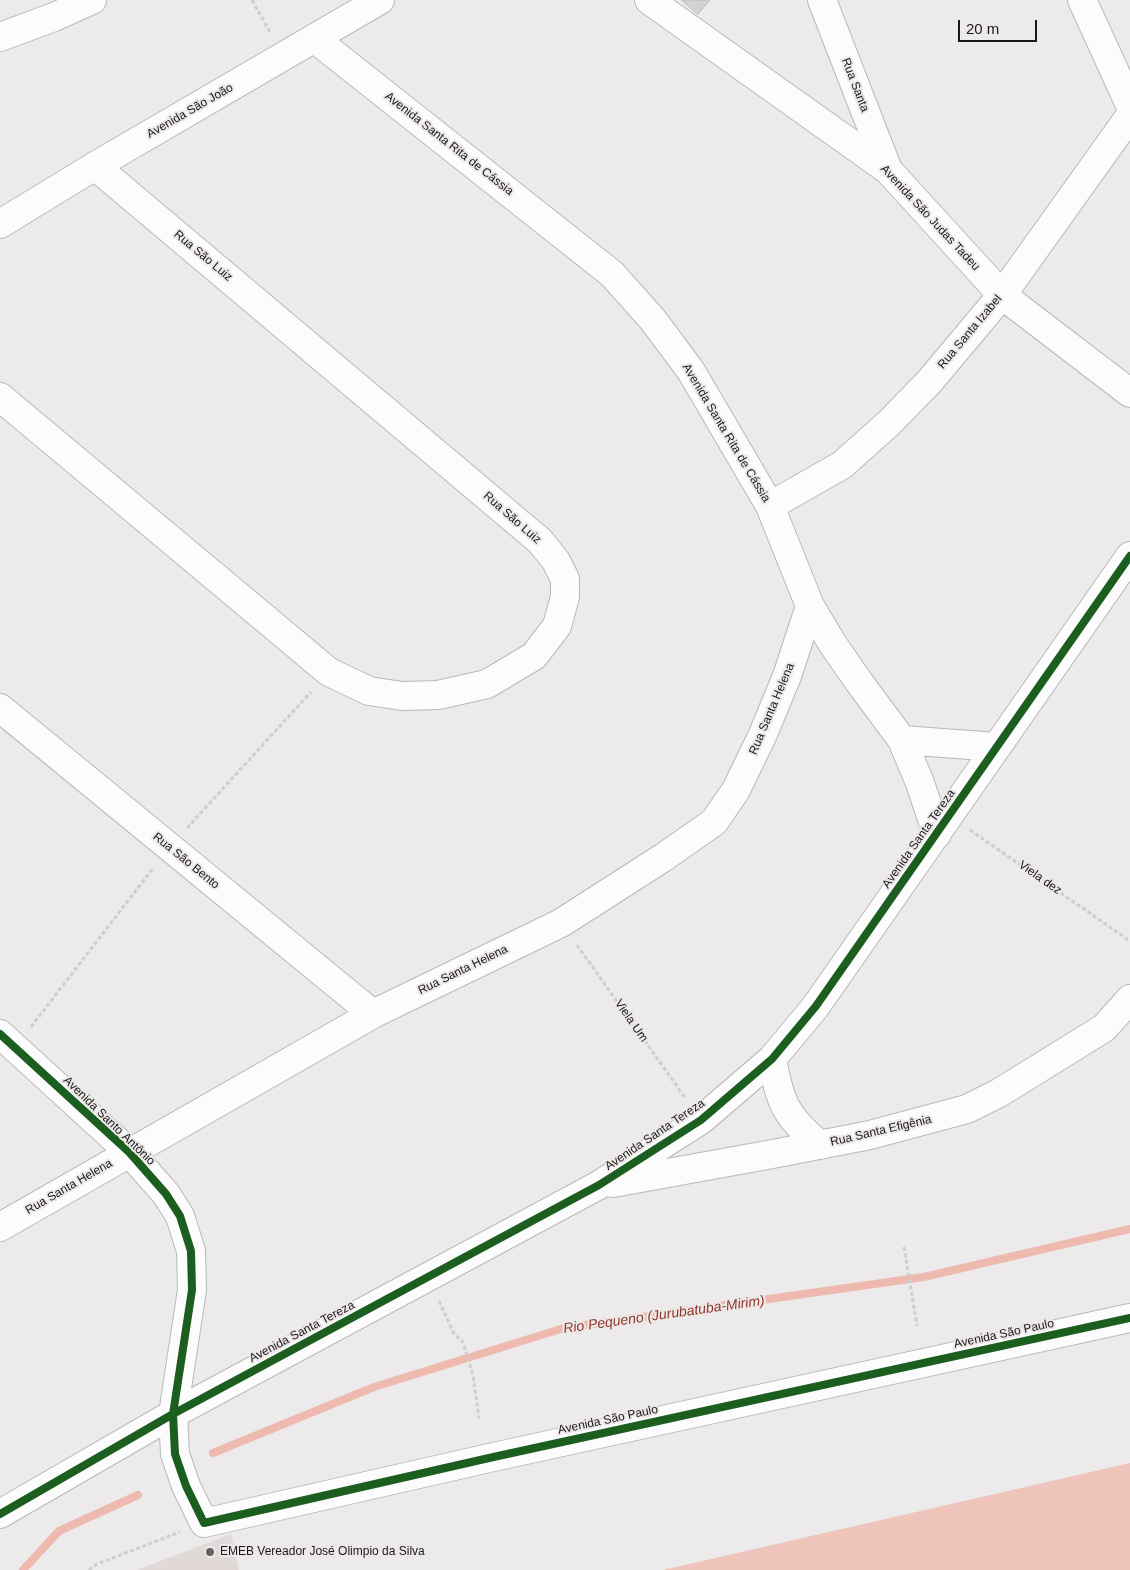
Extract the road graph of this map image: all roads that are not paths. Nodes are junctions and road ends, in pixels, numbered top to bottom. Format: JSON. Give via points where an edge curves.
{"nodes":[{"id":1,"x":92,"y":0,"type":"edge"},
{"id":2,"x":380,"y":0,"type":"edge"},
{"id":3,"x":649,"y":0,"type":"edge"},
{"id":4,"x":822,"y":0,"type":"edge"},
{"id":5,"x":1082,"y":0,"type":"edge"},
{"id":6,"x":0,"y":37,"type":"edge"},
{"id":7,"x":314,"y":39,"type":"junction"},
{"id":8,"x":1130,"y":105,"type":"edge"},
{"id":9,"x":1130,"y":116,"type":"edge"},
{"id":10,"x":95,"y":166,"type":"junction"},
{"id":11,"x":888,"y":170,"type":"junction"},
{"id":12,"x":0,"y":224,"type":"edge"},
{"id":13,"x":1002,"y":295,"type":"junction"},
{"id":14,"x":1130,"y":393,"type":"edge"},
{"id":15,"x":0,"y":397,"type":"edge"},
{"id":16,"x":770,"y":506,"type":"junction"},
{"id":17,"x":1130,"y":556,"type":"edge"},
{"id":18,"x":810,"y":606,"type":"junction"},
{"id":19,"x":0,"y":708,"type":"edge"},
{"id":20,"x":902,"y":740,"type":"junction"},
{"id":21,"x":997,"y":747,"type":"junction"},
{"id":22,"x":943,"y":825,"type":"junction"},
{"id":23,"x":1130,"y":999,"type":"edge"},
{"id":24,"x":373,"y":1014,"type":"junction"},
{"id":25,"x":1117,"y":1029,"type":"edge"},
{"id":26,"x":0,"y":1034,"type":"edge"},
{"id":27,"x":772,"y":1059,"type":"junction"},
{"id":28,"x":820,"y":1145,"type":"junction"},
{"id":29,"x":129,"y":1152,"type":"junction"},
{"id":30,"x":599,"y":1185,"type":"junction"},
{"id":31,"x":0,"y":1227,"type":"edge"},
{"id":32,"x":1130,"y":1318,"type":"edge"},
{"id":33,"x":173,"y":1414,"type":"junction"},
{"id":34,"x":0,"y":1514,"type":"edge"}],
"edges":[{"from":1,"to":6,"type":"street"},
{"from":2,"to":7,"type":"street","name":"Avenida São João"},
{"from":3,"to":11,"type":"street","name":"Avenida São Judas Tadeu"},
{"from":4,"to":11,"type":"street","name":"Rua Santa"},
{"from":5,"to":8,"type":"street"},
{"from":7,"to":10,"type":"street","name":"Avenida São João"},
{"from":7,"to":16,"type":"street","name":"Avenida Santa Rita de Cássia","via":[[612,274],[653,320],[691,371]]},
{"from":9,"to":13,"type":"street","name":"Rua Santa Izabel"},
{"from":10,"to":12,"type":"street","name":"Avenida São João"},
{"from":10,"to":15,"type":"street","name":"Rua São Luiz","via":[[540,541],[556,561],[564,578],[565,597],[557,626],[534,656],[487,684],[438,695],[402,696],[369,691],[329,672]]},
{"from":11,"to":13,"type":"street","name":"Avenida São Judas Tadeu"},
{"from":13,"to":14,"type":"street","name":"Avenida São Judas Tadeu"},
{"from":13,"to":16,"type":"street","name":"Rua Santa Izabel","via":[[890,423],[842,465]]},
{"from":16,"to":18,"type":"street","name":"Avenida Santa Rita de Cássia"},
{"from":17,"to":21,"type":"street","name":"Avenida Santa Tereza"},
{"from":18,"to":20,"type":"street","name":"Avenida Santa Rita de Cássia","via":[[858,682]]},
{"from":18,"to":24,"type":"street","name":"Rua Santa Helena","via":[[787,676],[762,734],[736,790],[714,822],[561,922]]},
{"from":19,"to":24,"type":"street","name":"Rua São Bento"},
{"from":20,"to":21,"type":"street"},
{"from":20,"to":22,"type":"street","name":"Avenida Santa Rita de Cássia"},
{"from":21,"to":22,"type":"street","name":"Avenida Santa Tereza"},
{"from":22,"to":27,"type":"street","name":"Avenida Santa Tereza","via":[[816,1006]]},
{"from":23,"to":25,"type":"street","name":"Rua Santa Efigênia"},
{"from":24,"to":29,"type":"street","name":"Rua Santa Helena"},
{"from":25,"to":28,"type":"street","name":"Rua Santa Efigênia","via":[[967,1109],[900,1128]]},
{"from":26,"to":29,"type":"street","name":"Avenida Santo Antônio"},
{"from":27,"to":28,"type":"street","via":[[786,1109],[802,1131]]},
{"from":27,"to":30,"type":"street","name":"Avenida Santa Tereza","via":[[701,1120]]},
{"from":28,"to":30,"type":"street","name":"Rua Santa Efigênia"},
{"from":29,"to":31,"type":"street","name":"Rua Santa Helena"},
{"from":29,"to":33,"type":"street","name":"Avenida Santo Antônio","via":[[166,1194],[180,1216],[190,1251],[192,1290]]},
{"from":30,"to":33,"type":"street","name":"Avenida Santa Tereza"},
{"from":32,"to":33,"type":"street","name":"Avenida São Paulo","via":[[204,1523],[175,1454]]},
{"from":33,"to":34,"type":"street","name":"Avenida Santa Tereza"}]}
